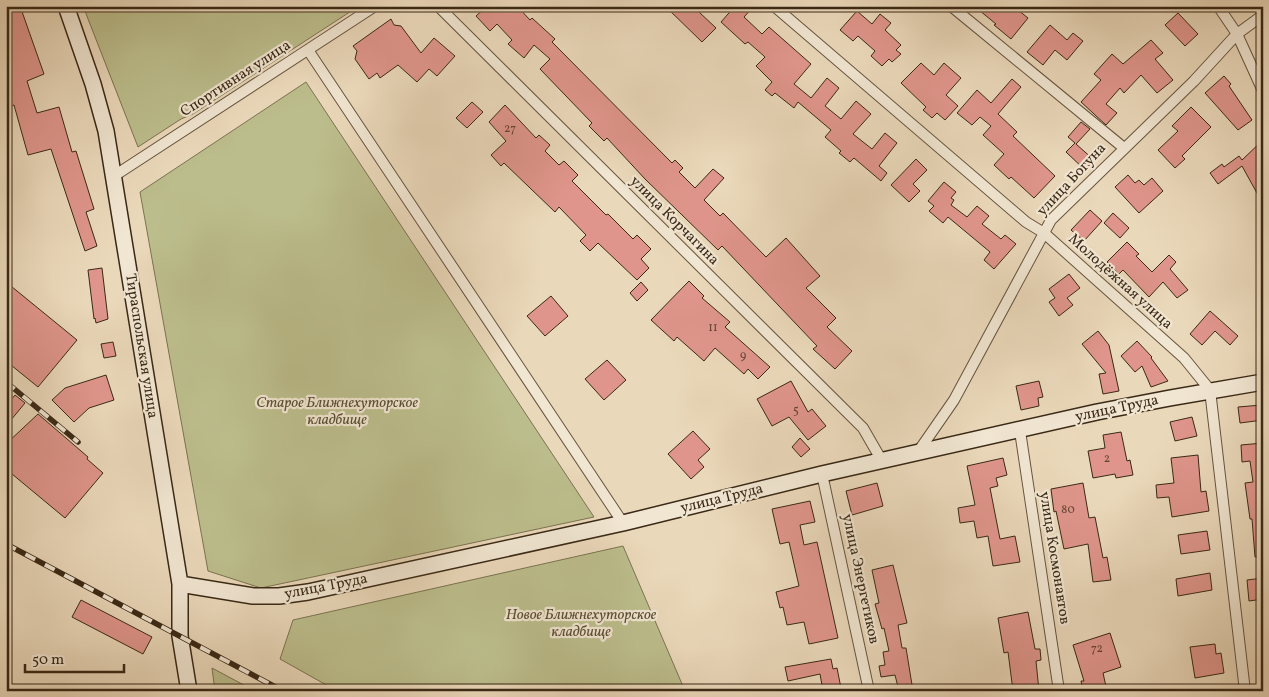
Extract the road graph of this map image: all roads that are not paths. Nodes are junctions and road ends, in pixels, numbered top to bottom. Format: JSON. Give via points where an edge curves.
{"nodes":[{"id":1,"x":66,"y":6,"type":"edge"},
{"id":2,"x":375,"y":6,"type":"edge"},
{"id":3,"x":438,"y":6,"type":"edge"},
{"id":4,"x":774,"y":6,"type":"edge"},
{"id":5,"x":951,"y":6,"type":"edge"},
{"id":6,"x":1218,"y":6,"type":"edge"},
{"id":7,"x":1263,"y":15,"type":"edge"},
{"id":8,"x":1237,"y":34,"type":"junction"},
{"id":9,"x":308,"y":50,"type":"junction"},
{"id":10,"x":1263,"y":91,"type":"edge"},
{"id":11,"x":1124,"y":148,"type":"junction"},
{"id":12,"x":114,"y":176,"type":"junction"},
{"id":13,"x":1044,"y":234,"type":"junction"},
{"id":14,"x":1263,"y":382,"type":"edge"},
{"id":15,"x":1210,"y":390,"type":"junction"},
{"id":16,"x":1020,"y":431,"type":"junction"},
{"id":17,"x":918,"y":452,"type":"junction"},
{"id":18,"x":882,"y":461,"type":"junction"},
{"id":19,"x":822,"y":474,"type":"junction"},
{"id":20,"x":623,"y":523,"type":"junction"},
{"id":21,"x":180,"y":584,"type":"junction"},
{"id":22,"x":189,"y":691,"type":"edge"},
{"id":23,"x":869,"y":691,"type":"edge"},
{"id":24,"x":1059,"y":691,"type":"edge"},
{"id":25,"x":1245,"y":691,"type":"edge"}],
"edges":[{"from":1,"to":12,"type":"street","name":"Тираспольская улица","via":[[93,84]]},
{"from":2,"to":9,"type":"street","name":"Спортивная улица"},
{"from":3,"to":18,"type":"street","name":"улица Корчагина","via":[[800,363],[863,428]]},
{"from":4,"to":13,"type":"street","name":"Молодёжная улица"},
{"from":5,"to":11,"type":"street"},
{"from":6,"to":8,"type":"street"},
{"from":7,"to":8,"type":"street","name":"улица Богуна"},
{"from":8,"to":10,"type":"street"},
{"from":8,"to":11,"type":"street","name":"улица Богуна","via":[[1194,81]]},
{"from":9,"to":12,"type":"street","name":"Спортивная улица"},
{"from":9,"to":20,"type":"street"},
{"from":11,"to":13,"type":"street","name":"улица Богуна","via":[[1051,220]]},
{"from":12,"to":21,"type":"street","name":"Тираспольская улица"},
{"from":13,"to":15,"type":"street","name":"Молодёжная улица","via":[[1184,358]]},
{"from":13,"to":17,"type":"street","name":"улица Богуна","via":[[954,400]]},
{"from":14,"to":15,"type":"street","name":"улица Труда"},
{"from":15,"to":16,"type":"street","name":"улица Труда"},
{"from":15,"to":25,"type":"street"},
{"from":16,"to":17,"type":"street","name":"улица Труда"},
{"from":16,"to":24,"type":"street","name":"улица Космонавтов"},
{"from":17,"to":18,"type":"street","name":"улица Труда"},
{"from":18,"to":19,"type":"street","name":"улица Труда"},
{"from":19,"to":20,"type":"street","name":"улица Труда"},
{"from":19,"to":23,"type":"street","name":"улица Энергетиков"},
{"from":20,"to":21,"type":"street","name":"улица Труда","via":[[280,596],[253,596]]},
{"from":21,"to":22,"type":"street","name":"Тираспольская улица","via":[[180,636]]}]}
